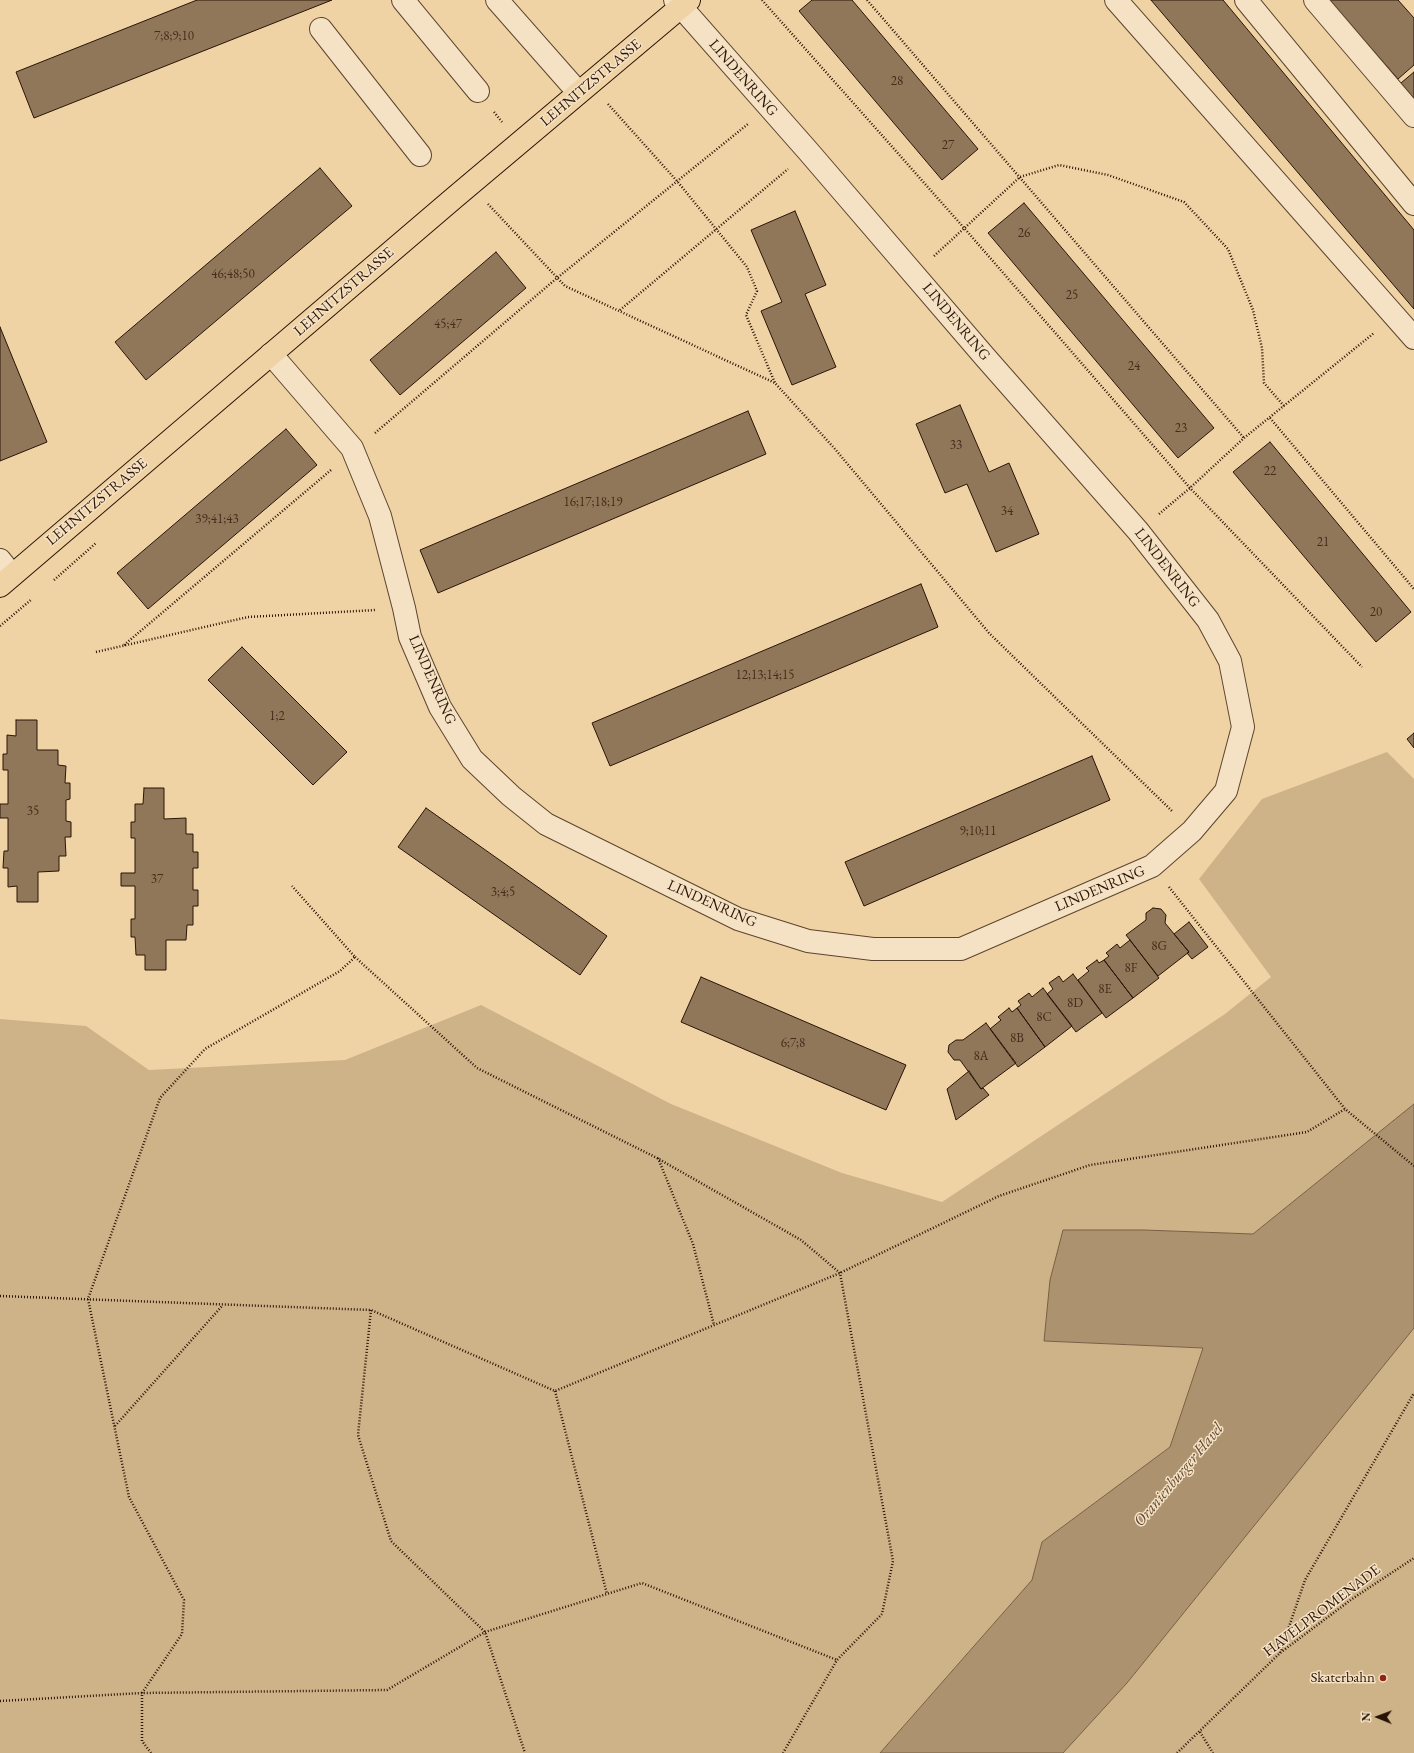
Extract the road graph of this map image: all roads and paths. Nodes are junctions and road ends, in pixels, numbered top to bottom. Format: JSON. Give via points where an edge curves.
{"nodes":[{"id":1,"x":404,"y":0,"type":"edge"},
{"id":2,"x":498,"y":0,"type":"edge"},
{"id":3,"x":762,"y":0,"type":"edge"},
{"id":4,"x":867,"y":0,"type":"edge"},
{"id":5,"x":1116,"y":0,"type":"edge"},
{"id":6,"x":1246,"y":0,"type":"edge"},
{"id":7,"x":1315,"y":0,"type":"edge"},
{"id":8,"x":681,"y":2,"type":"edge"},
{"id":9,"x":321,"y":29,"type":"dead end"},
{"id":10,"x":478,"y":91,"type":"joint"},
{"id":11,"x":578,"y":92,"type":"junction"},
{"id":12,"x":605,"y":100,"type":"dead end"},
{"id":13,"x":769,"y":108,"type":"junction"},
{"id":14,"x":1414,"y":116,"type":"edge"},
{"id":15,"x":518,"y":143,"type":"junction"},
{"id":16,"x":808,"y":151,"type":"junction"},
{"id":17,"x":420,"y":155,"type":"dead end"},
{"id":18,"x":1020,"y":177,"type":"junction"},
{"id":19,"x":677,"y":181,"type":"junction"},
{"id":20,"x":470,"y":184,"type":"junction"},
{"id":21,"x":1414,"y":204,"type":"edge"},
{"id":22,"x":965,"y":228,"type":"junction"},
{"id":23,"x":717,"y":230,"type":"junction"},
{"id":24,"x":915,"y":274,"type":"junction"},
{"id":25,"x":557,"y":278,"type":"junction"},
{"id":26,"x":620,"y":310,"type":"junction"},
{"id":27,"x":1395,"y":317,"type":"junction"},
{"id":28,"x":1414,"y":338,"type":"edge"},
{"id":29,"x":271,"y":354,"type":"junction"},
{"id":30,"x":775,"y":383,"type":"junction"},
{"id":31,"x":1284,"y":406,"type":"junction"},
{"id":32,"x":1270,"y":418,"type":"junction"},
{"id":33,"x":1244,"y":438,"type":"junction"},
{"id":34,"x":1190,"y":488,"type":"junction"},
{"id":35,"x":1138,"y":531,"type":"junction"},
{"id":36,"x":4,"y":574,"type":"edge"},
{"id":37,"x":1414,"y":589,"type":"edge"},
{"id":38,"x":32,"y":599,"type":"dead end"},
{"id":39,"x":404,"y":608,"type":"junction"},
{"id":40,"x":0,"y":626,"type":"edge"},
{"id":41,"x":96,"y":652,"type":"dead end"},
{"id":42,"x":1362,"y":667,"type":"dead end"},
{"id":43,"x":1192,"y":831,"type":"junction"},
{"id":44,"x":1152,"y":866,"type":"junction"},
{"id":45,"x":292,"y":886,"type":"dead end"},
{"id":46,"x":355,"y":958,"type":"junction"},
{"id":47,"x":1345,"y":1109,"type":"junction"},
{"id":48,"x":658,"y":1158,"type":"junction"},
{"id":49,"x":1414,"y":1166,"type":"edge"},
{"id":50,"x":840,"y":1273,"type":"junction"},
{"id":51,"x":0,"y":1296,"type":"edge"},
{"id":52,"x":88,"y":1299,"type":"junction"},
{"id":53,"x":223,"y":1306,"type":"junction"},
{"id":54,"x":371,"y":1310,"type":"junction"},
{"id":55,"x":714,"y":1325,"type":"junction"},
{"id":56,"x":556,"y":1391,"type":"junction"},
{"id":57,"x":1414,"y":1393,"type":"edge"},
{"id":58,"x":115,"y":1426,"type":"junction"},
{"id":59,"x":1414,"y":1558,"type":"edge"},
{"id":60,"x":607,"y":1594,"type":"junction"},
{"id":61,"x":485,"y":1632,"type":"junction"},
{"id":62,"x":1280,"y":1653,"type":"junction"},
{"id":63,"x":837,"y":1660,"type":"junction"},
{"id":64,"x":142,"y":1693,"type":"junction"},
{"id":65,"x":0,"y":1701,"type":"edge"},
{"id":66,"x":1200,"y":1732,"type":"junction"},
{"id":67,"x":151,"y":1753,"type":"edge"},
{"id":68,"x":525,"y":1753,"type":"edge"},
{"id":69,"x":783,"y":1753,"type":"edge"},
{"id":70,"x":1177,"y":1753,"type":"edge"},
{"id":71,"x":1213,"y":1753,"type":"edge"}],
"edges":[{"from":1,"to":10,"type":"street"},
{"from":2,"to":11,"type":"street"},
{"from":3,"to":22,"type":"path"},
{"from":4,"to":18,"type":"path"},
{"from":5,"to":27,"type":"street"},
{"from":6,"to":21,"type":"street"},
{"from":7,"to":14,"type":"street"},
{"from":8,"to":11,"type":"main road","name":"LEHNITZSTRASSE"},
{"from":8,"to":13,"type":"street","name":"LINDENRING"},
{"from":9,"to":17,"type":"street"},
{"from":10,"to":15,"type":"path"},
{"from":11,"to":15,"type":"main road","name":"LEHNITZSTRASSE"},
{"from":12,"to":19,"type":"path"},
{"from":13,"to":16,"type":"street","name":"LINDENRING"},
{"from":13,"to":19,"type":"path"},
{"from":15,"to":20,"type":"main road","name":"LEHNITZSTRASSE"},
{"from":16,"to":23,"type":"path"},
{"from":16,"to":24,"type":"street","name":"LINDENRING"},
{"from":18,"to":22,"type":"path"},
{"from":18,"to":31,"type":"path","via":[[1059,165],[1108,175],[1184,202],[1228,249],[1253,310],[1262,348],[1264,383]]},
{"from":18,"to":33,"type":"path"},
{"from":19,"to":23,"type":"path"},
{"from":19,"to":25,"type":"path"},
{"from":20,"to":25,"type":"path"},
{"from":20,"to":29,"type":"main road","name":"LEHNITZSTRASSE"},
{"from":22,"to":24,"type":"path"},
{"from":22,"to":34,"type":"path"},
{"from":23,"to":26,"type":"path"},
{"from":23,"to":30,"type":"path","via":[[747,267],[757,291],[746,315]]},
{"from":24,"to":35,"type":"street","name":"LINDENRING"},
{"from":25,"to":26,"type":"path","via":[[565,286]]},
{"from":26,"to":30,"type":"path"},
{"from":27,"to":28,"type":"street"},
{"from":27,"to":31,"type":"path"},
{"from":29,"to":36,"type":"main road","name":"LEHNITZSTRASSE"},
{"from":29,"to":39,"type":"street","name":"LINDENRING","via":[[352,448],[380,516]]},
{"from":30,"to":43,"type":"path","via":[[835,449],[989,633]]},
{"from":31,"to":32,"type":"path"},
{"from":32,"to":33,"type":"path"},
{"from":32,"to":37,"type":"path"},
{"from":33,"to":34,"type":"path"},
{"from":34,"to":35,"type":"path"},
{"from":34,"to":42,"type":"path"},
{"from":35,"to":43,"type":"street","name":"LINDENRING","via":[[1211,626],[1230,661],[1243,727],[1226,791]]},
{"from":38,"to":40,"type":"path"},
{"from":39,"to":41,"type":"path","via":[[248,617]]},
{"from":39,"to":44,"type":"street","name":"LINDENRING","via":[[410,637],[440,707],[472,759],[511,796],[546,824],[738,919],[808,941],[873,949],[961,949]]},
{"from":43,"to":44,"type":"street","name":"LINDENRING"},
{"from":44,"to":47,"type":"path"},
{"from":45,"to":46,"type":"path"},
{"from":46,"to":48,"type":"path","via":[[477,1068]]},
{"from":46,"to":52,"type":"path","via":[[340,971],[205,1049],[160,1098]]},
{"from":47,"to":49,"type":"path"},
{"from":47,"to":50,"type":"path","via":[[1307,1132],[1090,1165],[999,1196]]},
{"from":48,"to":50,"type":"path","via":[[801,1240]]},
{"from":48,"to":55,"type":"path","via":[[693,1244]]},
{"from":50,"to":55,"type":"path"},
{"from":50,"to":63,"type":"path","via":[[893,1561],[882,1614]]},
{"from":51,"to":52,"type":"path"},
{"from":52,"to":53,"type":"path"},
{"from":52,"to":58,"type":"path"},
{"from":53,"to":54,"type":"path"},
{"from":53,"to":58,"type":"path"},
{"from":54,"to":56,"type":"path"},
{"from":54,"to":61,"type":"path","via":[[358,1435],[391,1542]]},
{"from":55,"to":56,"type":"path"},
{"from":56,"to":60,"type":"path"},
{"from":57,"to":62,"type":"path","via":[[1305,1580]]},
{"from":58,"to":64,"type":"path","via":[[129,1497],[184,1600],[182,1634]]},
{"from":59,"to":62,"type":"path","name":"HAVELPROMENADE","via":[[1352,1599]]},
{"from":60,"to":61,"type":"path"},
{"from":60,"to":63,"type":"path","via":[[642,1583]]},
{"from":61,"to":64,"type":"path","via":[[386,1690]]},
{"from":61,"to":68,"type":"path"},
{"from":62,"to":66,"type":"path","name":"HAVELPROMENADE"},
{"from":63,"to":69,"type":"path"},
{"from":64,"to":65,"type":"path"},
{"from":64,"to":67,"type":"path","via":[[142,1741]]},
{"from":66,"to":70,"type":"path","name":"HAVELPROMENADE"},
{"from":66,"to":71,"type":"path"}]}
